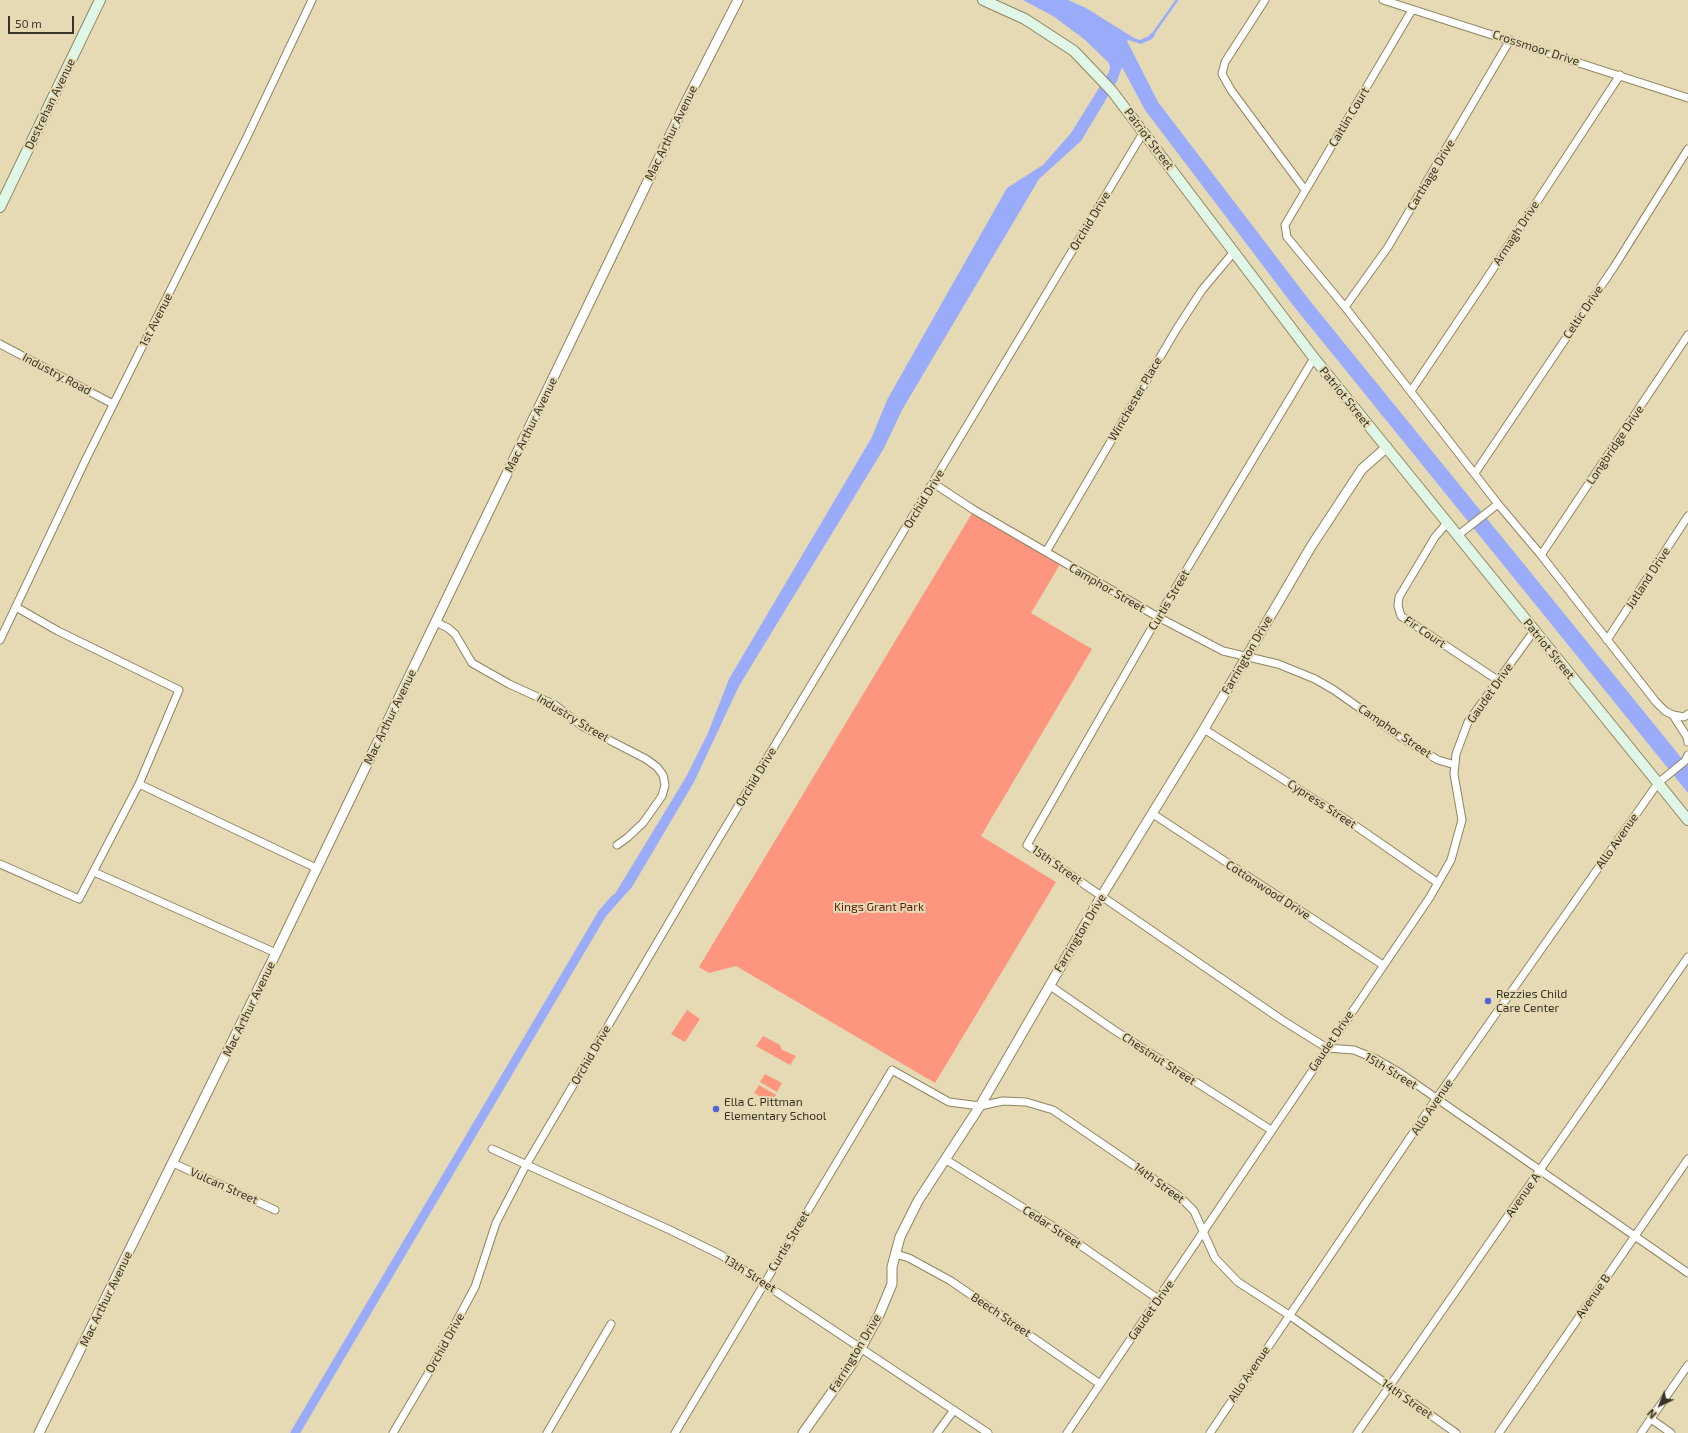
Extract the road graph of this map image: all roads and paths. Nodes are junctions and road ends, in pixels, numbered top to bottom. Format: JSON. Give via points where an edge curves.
{"nodes":[{"id":1,"x":100,"y":0,"type":"edge"},
{"id":2,"x":312,"y":0,"type":"edge"},
{"id":3,"x":738,"y":0,"type":"edge"},
{"id":4,"x":983,"y":0,"type":"edge"},
{"id":5,"x":1265,"y":0,"type":"edge"},
{"id":6,"x":1383,"y":0,"type":"edge"},
{"id":7,"x":1412,"y":10,"type":"junction"},
{"id":8,"x":1510,"y":40,"type":"junction"},
{"id":9,"x":1620,"y":75,"type":"junction"},
{"id":10,"x":1688,"y":98,"type":"edge"},
{"id":11,"x":1143,"y":133,"type":"junction"},
{"id":12,"x":1688,"y":150,"type":"edge"},
{"id":13,"x":1305,"y":190,"type":"junction"},
{"id":14,"x":0,"y":207,"type":"edge"},
{"id":15,"x":1233,"y":253,"type":"junction"},
{"id":16,"x":1345,"y":307,"type":"junction"},
{"id":17,"x":1688,"y":335,"type":"edge"},
{"id":18,"x":0,"y":344,"type":"edge"},
{"id":19,"x":1314,"y":358,"type":"junction"},
{"id":20,"x":1411,"y":391,"type":"junction"},
{"id":21,"x":113,"y":404,"type":"junction"},
{"id":22,"x":1387,"y":447,"type":"junction"},
{"id":23,"x":1475,"y":473,"type":"junction"},
{"id":24,"x":933,"y":483,"type":"junction"},
{"id":25,"x":1498,"y":504,"type":"junction"},
{"id":26,"x":1688,"y":516,"type":"edge"},
{"id":27,"x":1447,"y":523,"type":"junction"},
{"id":28,"x":1460,"y":534,"type":"junction"},
{"id":29,"x":1046,"y":552,"type":"junction"},
{"id":30,"x":1541,"y":555,"type":"junction"},
{"id":31,"x":16,"y":607,"type":"junction"},
{"id":32,"x":1158,"y":617,"type":"junction"},
{"id":33,"x":436,"y":622,"type":"junction"},
{"id":34,"x":1534,"y":630,"type":"junction"},
{"id":35,"x":0,"y":640,"type":"edge"},
{"id":36,"x":1607,"y":640,"type":"junction"},
{"id":37,"x":1246,"y":657,"type":"junction"},
{"id":38,"x":1499,"y":681,"type":"junction"},
{"id":39,"x":1688,"y":714,"type":"edge"},
{"id":40,"x":1673,"y":715,"type":"junction"},
{"id":41,"x":1204,"y":729,"type":"junction"},
{"id":42,"x":1688,"y":742,"type":"edge"},
{"id":43,"x":1686,"y":758,"type":"edge"},
{"id":44,"x":1456,"y":765,"type":"junction"},
{"id":45,"x":139,"y":784,"type":"junction"},
{"id":46,"x":1658,"y":784,"type":"junction"},
{"id":47,"x":1153,"y":814,"type":"junction"},
{"id":48,"x":1688,"y":820,"type":"edge"},
{"id":49,"x":617,"y":845,"type":"dead end"},
{"id":50,"x":1027,"y":845,"type":"joint"},
{"id":51,"x":0,"y":864,"type":"edge"},
{"id":52,"x":316,"y":868,"type":"junction"},
{"id":53,"x":94,"y":872,"type":"junction"},
{"id":54,"x":1438,"y":883,"type":"junction"},
{"id":55,"x":1101,"y":897,"type":"junction"},
{"id":56,"x":276,"y":953,"type":"junction"},
{"id":57,"x":1688,"y":957,"type":"edge"},
{"id":58,"x":1383,"y":965,"type":"junction"},
{"id":59,"x":1049,"y":985,"type":"junction"},
{"id":60,"x":1327,"y":1048,"type":"junction"},
{"id":61,"x":892,"y":1070,"type":"joint"},
{"id":62,"x":1436,"y":1099,"type":"junction"},
{"id":63,"x":980,"y":1106,"type":"junction"},
{"id":64,"x":1271,"y":1130,"type":"junction"},
{"id":65,"x":492,"y":1149,"type":"dead end"},
{"id":66,"x":945,"y":1159,"type":"junction"},
{"id":67,"x":1688,"y":1159,"type":"edge"},
{"id":68,"x":173,"y":1163,"type":"junction"},
{"id":69,"x":526,"y":1165,"type":"junction"},
{"id":70,"x":1540,"y":1170,"type":"junction"},
{"id":71,"x":275,"y":1210,"type":"dead end"},
{"id":72,"x":1203,"y":1235,"type":"junction"},
{"id":73,"x":1635,"y":1236,"type":"junction"},
{"id":74,"x":896,"y":1254,"type":"junction"},
{"id":75,"x":1688,"y":1273,"type":"edge"},
{"id":76,"x":764,"y":1282,"type":"junction"},
{"id":77,"x":1158,"y":1299,"type":"junction"},
{"id":78,"x":1289,"y":1315,"type":"junction"},
{"id":79,"x":611,"y":1324,"type":"dead end"},
{"id":80,"x":862,"y":1348,"type":"junction"},
{"id":81,"x":1688,"y":1365,"type":"edge"},
{"id":82,"x":1100,"y":1384,"type":"junction"},
{"id":83,"x":1389,"y":1387,"type":"junction"},
{"id":84,"x":954,"y":1410,"type":"junction"},
{"id":85,"x":1651,"y":1419,"type":"junction"},
{"id":86,"x":39,"y":1433,"type":"edge"},
{"id":87,"x":393,"y":1433,"type":"edge"},
{"id":88,"x":547,"y":1433,"type":"edge"},
{"id":89,"x":675,"y":1433,"type":"edge"},
{"id":90,"x":803,"y":1433,"type":"edge"},
{"id":91,"x":937,"y":1433,"type":"edge"},
{"id":92,"x":988,"y":1433,"type":"edge"},
{"id":93,"x":1067,"y":1433,"type":"edge"},
{"id":94,"x":1210,"y":1433,"type":"edge"},
{"id":95,"x":1357,"y":1433,"type":"edge"},
{"id":96,"x":1456,"y":1433,"type":"edge"},
{"id":97,"x":1499,"y":1433,"type":"edge"},
{"id":98,"x":1641,"y":1433,"type":"edge"},
{"id":99,"x":1671,"y":1433,"type":"edge"}],
"edges":[{"from":1,"to":14,"type":"main road","name":"Destrehan Avenue"},
{"from":2,"to":21,"type":"street","name":"1st Avenue","via":[[246,139]]},
{"from":3,"to":33,"type":"street","name":"Mac Arthur Avenue","via":[[683,107]]},
{"from":4,"to":11,"type":"main road","name":"Patriot Street","via":[[1026,19],[1074,51],[1112,91]]},
{"from":5,"to":13,"type":"street","via":[[1225,62],[1222,74]]},
{"from":6,"to":7,"type":"street","name":"Crossmoor Drive"},
{"from":7,"to":8,"type":"street","name":"Crossmoor Drive"},
{"from":7,"to":13,"type":"street","name":"Caitlin Court"},
{"from":8,"to":9,"type":"street","name":"Crossmoor Drive"},
{"from":8,"to":16,"type":"street","name":"Carthage Drive","via":[[1388,247]]},
{"from":9,"to":10,"type":"street","name":"Crossmoor Drive"},
{"from":9,"to":20,"type":"street","name":"Armagh Drive"},
{"from":11,"to":15,"type":"main road","name":"Patriot Street"},
{"from":11,"to":24,"type":"street","name":"Orchid Drive"},
{"from":12,"to":23,"type":"street","name":"Celtic Drive","via":[[1614,267]]},
{"from":13,"to":16,"type":"street","name":"Caitlin Court","via":[[1285,224],[1287,237]]},
{"from":15,"to":19,"type":"main road","name":"Patriot Street"},
{"from":15,"to":29,"type":"street","name":"Winchester Place","via":[[1202,290],[1176,330]]},
{"from":16,"to":20,"type":"street"},
{"from":17,"to":30,"type":"street","name":"Longbridge Drive"},
{"from":18,"to":21,"type":"street","name":"Industry Road"},
{"from":19,"to":22,"type":"main road","name":"Patriot Street"},
{"from":19,"to":32,"type":"street","name":"Curtis Street"},
{"from":20,"to":23,"type":"street"},
{"from":21,"to":31,"type":"street","name":"1st Avenue"},
{"from":22,"to":27,"type":"main road","name":"Patriot Street"},
{"from":22,"to":37,"type":"street","name":"Farrington Drive","via":[[1370,460],[1354,478]]},
{"from":23,"to":25,"type":"street"},
{"from":24,"to":29,"type":"street","name":"Camphor Street"},
{"from":24,"to":69,"type":"street","name":"Orchid Drive","via":[[711,851]]},
{"from":25,"to":28,"type":"street"},
{"from":25,"to":30,"type":"street"},
{"from":26,"to":36,"type":"street","name":"Jutland Drive"},
{"from":27,"to":28,"type":"main road","name":"Patriot Street"},
{"from":27,"to":38,"type":"street","name":"Fir Court","via":[[1435,537],[1399,597],[1401,616]]},
{"from":28,"to":34,"type":"main road","name":"Patriot Street"},
{"from":29,"to":32,"type":"street","name":"Camphor Street"},
{"from":30,"to":36,"type":"street"},
{"from":31,"to":35,"type":"street","name":"1st Avenue"},
{"from":31,"to":45,"type":"street","via":[[58,631],[179,690]]},
{"from":32,"to":37,"type":"street","name":"Camphor Street","via":[[1223,651]]},
{"from":32,"to":50,"type":"street","name":"Curtis Street"},
{"from":33,"to":49,"type":"street","name":"Industry Street","via":[[454,634],[472,663],[509,684],[555,705],[582,726],[657,767],[663,775],[665,785],[662,796],[643,823]]},
{"from":33,"to":52,"type":"street","name":"Mac Arthur Avenue"},
{"from":34,"to":38,"type":"street","name":"Gaudet Drive"},
{"from":34,"to":46,"type":"main road","name":"Patriot Street"},
{"from":36,"to":40,"type":"street","via":[[1656,702]]},
{"from":37,"to":41,"type":"street","name":"Farrington Drive"},
{"from":37,"to":44,"type":"street","name":"Camphor Street","via":[[1278,664],[1314,679],[1438,760]]},
{"from":38,"to":44,"type":"street","name":"Gaudet Drive","via":[[1468,722],[1456,754]]},
{"from":39,"to":40,"type":"street","via":[[1684,717]]},
{"from":40,"to":42,"type":"street"},
{"from":41,"to":47,"type":"street","name":"Farrington Drive"},
{"from":41,"to":54,"type":"street","name":"Cypress Street","via":[[1350,822]]},
{"from":43,"to":46,"type":"street","name":"Allo Avenue"},
{"from":44,"to":54,"type":"street","name":"Gaudet Drive","via":[[1454,774],[1462,820],[1450,860]]},
{"from":45,"to":52,"type":"street"},
{"from":45,"to":53,"type":"street"},
{"from":46,"to":48,"type":"main road","name":"Patriot Street"},
{"from":46,"to":62,"type":"street","name":"Allo Avenue"},
{"from":47,"to":55,"type":"street","name":"Farrington Drive"},
{"from":47,"to":58,"type":"street","name":"Cottonwood Drive"},
{"from":50,"to":55,"type":"street","name":"15th Street"},
{"from":51,"to":53,"type":"street","via":[[79,900]]},
{"from":52,"to":56,"type":"street","name":"Mac Arthur Avenue"},
{"from":53,"to":56,"type":"street"},
{"from":54,"to":58,"type":"street","name":"Gaudet Drive"},
{"from":55,"to":59,"type":"street","name":"Farrington Drive"},
{"from":55,"to":60,"type":"street","name":"15th Street"},
{"from":56,"to":68,"type":"street","name":"Mac Arthur Avenue"},
{"from":57,"to":70,"type":"street","name":"Avenue A"},
{"from":58,"to":60,"type":"street","name":"Gaudet Drive"},
{"from":59,"to":63,"type":"street","name":"Farrington Drive"},
{"from":59,"to":64,"type":"street","name":"Chestnut Street","via":[[1114,1030]]},
{"from":60,"to":62,"type":"street","name":"15th Street","via":[[1354,1050],[1376,1058]]},
{"from":60,"to":64,"type":"street","name":"Gaudet Drive"},
{"from":61,"to":63,"type":"street","name":"14th Street","via":[[949,1102]]},
{"from":61,"to":76,"type":"street","name":"Curtis Street"},
{"from":62,"to":70,"type":"street","name":"15th Street"},
{"from":62,"to":78,"type":"street","name":"Allo Avenue"},
{"from":63,"to":66,"type":"street","name":"Farrington Drive"},
{"from":63,"to":72,"type":"street","name":"14th Street","via":[[1003,1101],[1026,1102],[1053,1110],[1180,1197],[1194,1211]]},
{"from":64,"to":72,"type":"street","name":"Gaudet Drive"},
{"from":65,"to":69,"type":"street","name":"13th Street"},
{"from":66,"to":74,"type":"street","name":"Farrington Drive","via":[[918,1201],[900,1237]]},
{"from":66,"to":77,"type":"street","name":"Cedar Street","via":[[1054,1227]]},
{"from":67,"to":73,"type":"street","name":"Avenue B"},
{"from":68,"to":71,"type":"street","name":"Vulcan Street"},
{"from":68,"to":86,"type":"street","name":"Mac Arthur Avenue"},
{"from":69,"to":76,"type":"street","name":"13th Street","via":[[670,1230]]},
{"from":69,"to":87,"type":"street","name":"Orchid Drive","via":[[496,1223],[475,1287],[432,1368]]},
{"from":70,"to":73,"type":"street","name":"15th Street"},
{"from":70,"to":83,"type":"street","name":"Avenue A"},
{"from":72,"to":77,"type":"street","name":"Gaudet Drive"},
{"from":72,"to":78,"type":"street","name":"14th Street","via":[[1214,1258],[1238,1282]]},
{"from":73,"to":75,"type":"street","name":"15th Street"},
{"from":73,"to":97,"type":"street","name":"Avenue B"},
{"from":74,"to":80,"type":"street","name":"Farrington Drive","via":[[892,1267],[892,1284]]},
{"from":74,"to":82,"type":"street","name":"Beech Street","via":[[909,1258],[951,1281]]},
{"from":76,"to":80,"type":"street","name":"13th Street"},
{"from":76,"to":89,"type":"street","name":"Curtis Street"},
{"from":77,"to":82,"type":"street","name":"Gaudet Drive"},
{"from":78,"to":83,"type":"street","name":"14th Street"},
{"from":78,"to":94,"type":"street","name":"Allo Avenue"},
{"from":79,"to":88,"type":"street"},
{"from":80,"to":84,"type":"street","name":"13th Street"},
{"from":80,"to":90,"type":"street","name":"Farrington Drive"},
{"from":81,"to":85,"type":"street"},
{"from":82,"to":93,"type":"street","name":"Gaudet Drive"},
{"from":83,"to":95,"type":"street","name":"Avenue A"},
{"from":83,"to":96,"type":"street","name":"14th Street"},
{"from":84,"to":91,"type":"street"},
{"from":84,"to":92,"type":"street","name":"13th Street"},
{"from":85,"to":98,"type":"street"},
{"from":85,"to":99,"type":"street"}]}
